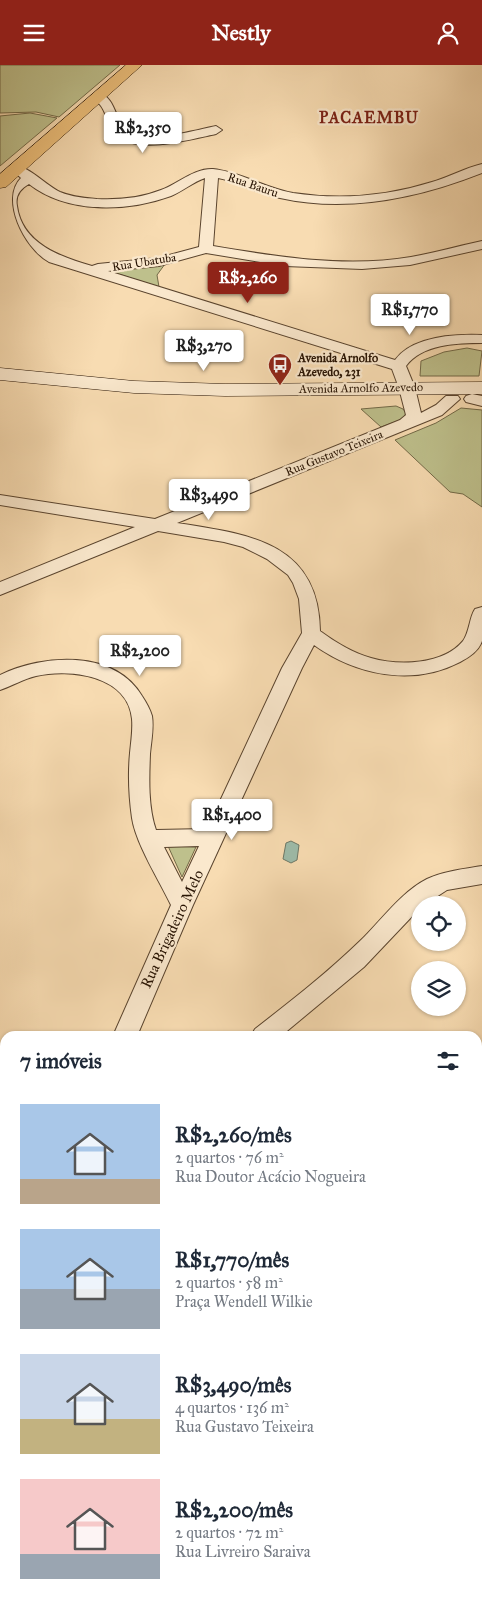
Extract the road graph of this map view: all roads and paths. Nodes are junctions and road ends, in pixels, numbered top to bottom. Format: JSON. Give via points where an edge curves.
{"nodes":[{"id":1,"x":135,"y":65,"type":"edge"},
{"id":2,"x":99,"y":97,"type":"junction"},
{"id":3,"x":216,"y":130,"type":"dead end"},
{"id":4,"x":21,"y":165,"type":"junction"},
{"id":5,"x":482,"y":168,"type":"edge"},
{"id":6,"x":212,"y":173,"type":"junction"},
{"id":7,"x":32,"y":178,"type":"junction"},
{"id":8,"x":0,"y":183,"type":"edge"},
{"id":9,"x":5,"y":207,"type":"edge"},
{"id":10,"x":482,"y":245,"type":"edge"},
{"id":11,"x":206,"y":249,"type":"junction"},
{"id":12,"x":177,"y":258,"type":"junction"},
{"id":13,"x":89,"y":269,"type":"junction"},
{"id":14,"x":179,"y":298,"type":"junction"},
{"id":15,"x":482,"y":339,"type":"edge"},
{"id":16,"x":398,"y":366,"type":"junction"},
{"id":17,"x":0,"y":374,"type":"edge"},
{"id":18,"x":0,"y":389,"type":"edge"},
{"id":19,"x":409,"y":394,"type":"junction"},
{"id":20,"x":474,"y":397,"type":"edge"},
{"id":21,"x":406,"y":423,"type":"junction"},
{"id":22,"x":0,"y":500,"type":"edge"},
{"id":23,"x":207,"y":504,"type":"junction"},
{"id":24,"x":92,"y":515,"type":"junction"},
{"id":25,"x":158,"y":525,"type":"junction"},
{"id":26,"x":212,"y":534,"type":"junction"},
{"id":27,"x":104,"y":547,"type":"junction"},
{"id":28,"x":0,"y":589,"type":"edge"},
{"id":29,"x":482,"y":613,"type":"edge"},
{"id":30,"x":311,"y":633,"type":"junction"},
{"id":31,"x":0,"y":683,"type":"edge"},
{"id":32,"x":214,"y":837,"type":"junction"},
{"id":33,"x":150,"y":839,"type":"junction"},
{"id":34,"x":482,"y":875,"type":"edge"},
{"id":35,"x":182,"y":905,"type":"junction"},
{"id":36,"x":127,"y":1031,"type":"edge"},
{"id":37,"x":270,"y":1031,"type":"edge"}],
"edges":[{"from":1,"to":2,"type":"main road"},
{"from":2,"to":3,"type":"street","via":[[109,107],[119,131],[132,138],[159,140]]},
{"from":2,"to":4,"type":"main road"},
{"from":4,"to":7,"type":"street","name":"Rua Bauru"},
{"from":4,"to":8,"type":"main road"},
{"from":5,"to":6,"type":"street","name":"Rua Bauru","via":[[394,194],[347,201],[284,196]]},
{"from":6,"to":7,"type":"street","name":"Rua Bauru","via":[[195,177],[152,198],[113,203],[68,198],[44,189]]},
{"from":6,"to":11,"type":"street"},
{"from":7,"to":9,"type":"street","name":"Rua Ubatuba","via":[[12,191]]},
{"from":9,"to":13,"type":"street","name":"Rua Ubatuba","via":[[24,237],[41,252]]},
{"from":10,"to":11,"type":"street","name":"Rua Ubatuba","via":[[410,261],[362,265],[285,262]]},
{"from":11,"to":12,"type":"street","name":"Rua Ubatuba"},
{"from":12,"to":13,"type":"street","name":"Rua Ubatuba"},
{"from":12,"to":14,"type":"street","via":[[164,277],[166,286]]},
{"from":13,"to":14,"type":"street"},
{"from":14,"to":16,"type":"street"},
{"from":15,"to":16,"type":"street","via":[[425,347],[409,353]]},
{"from":16,"to":19,"type":"street"},
{"from":17,"to":19,"type":"main road","name":"Avenida Arnolfo Azevedo","via":[[134,387]]},
{"from":18,"to":19,"type":"main road","name":"Avenida Arnolfo Azevedo","via":[[91,398],[187,402],[336,403]]},
{"from":19,"to":20,"type":"main road","name":"Avenida Arnolfo Azevedo"},
{"from":19,"to":20,"type":"main road","name":"Avenida Arnolfo Azevedo"},
{"from":19,"to":21,"type":"street","via":[[414,416]]},
{"from":20,"to":21,"type":"street","name":"Rua Gustavo Teixeira"},
{"from":21,"to":23,"type":"street","name":"Rua Gustavo Teixeira"},
{"from":22,"to":24,"type":"street"},
{"from":23,"to":25,"type":"street","name":"Rua Gustavo Teixeira"},
{"from":23,"to":26,"type":"street","via":[[206,521]]},
{"from":24,"to":25,"type":"street"},
{"from":24,"to":27,"type":"street","via":[[105,529]]},
{"from":25,"to":26,"type":"street"},
{"from":25,"to":27,"type":"street","name":"Rua Gustavo Teixeira"},
{"from":26,"to":30,"type":"street","via":[[259,546],[287,565],[307,592]]},
{"from":27,"to":28,"type":"street","name":"Rua Gustavo Teixeira"},
{"from":29,"to":30,"type":"street","via":[[475,637],[467,647],[449,660],[413,668],[378,667],[362,662],[323,643]]},
{"from":30,"to":32,"type":"street","name":"Rua Brigadeiro Melo","via":[[292,667]]},
{"from":31,"to":33,"type":"street","via":[[22,672],[51,665],[79,666],[106,675],[128,690],[140,710],[139,792]]},
{"from":32,"to":33,"type":"street"},
{"from":32,"to":35,"type":"street","name":"Rua Brigadeiro Melo"},
{"from":33,"to":35,"type":"street"},
{"from":34,"to":37,"type":"street","via":[[446,881],[411,902],[369,947],[314,997]]},
{"from":35,"to":36,"type":"street","name":"Rua Brigadeiro Melo"}]}
